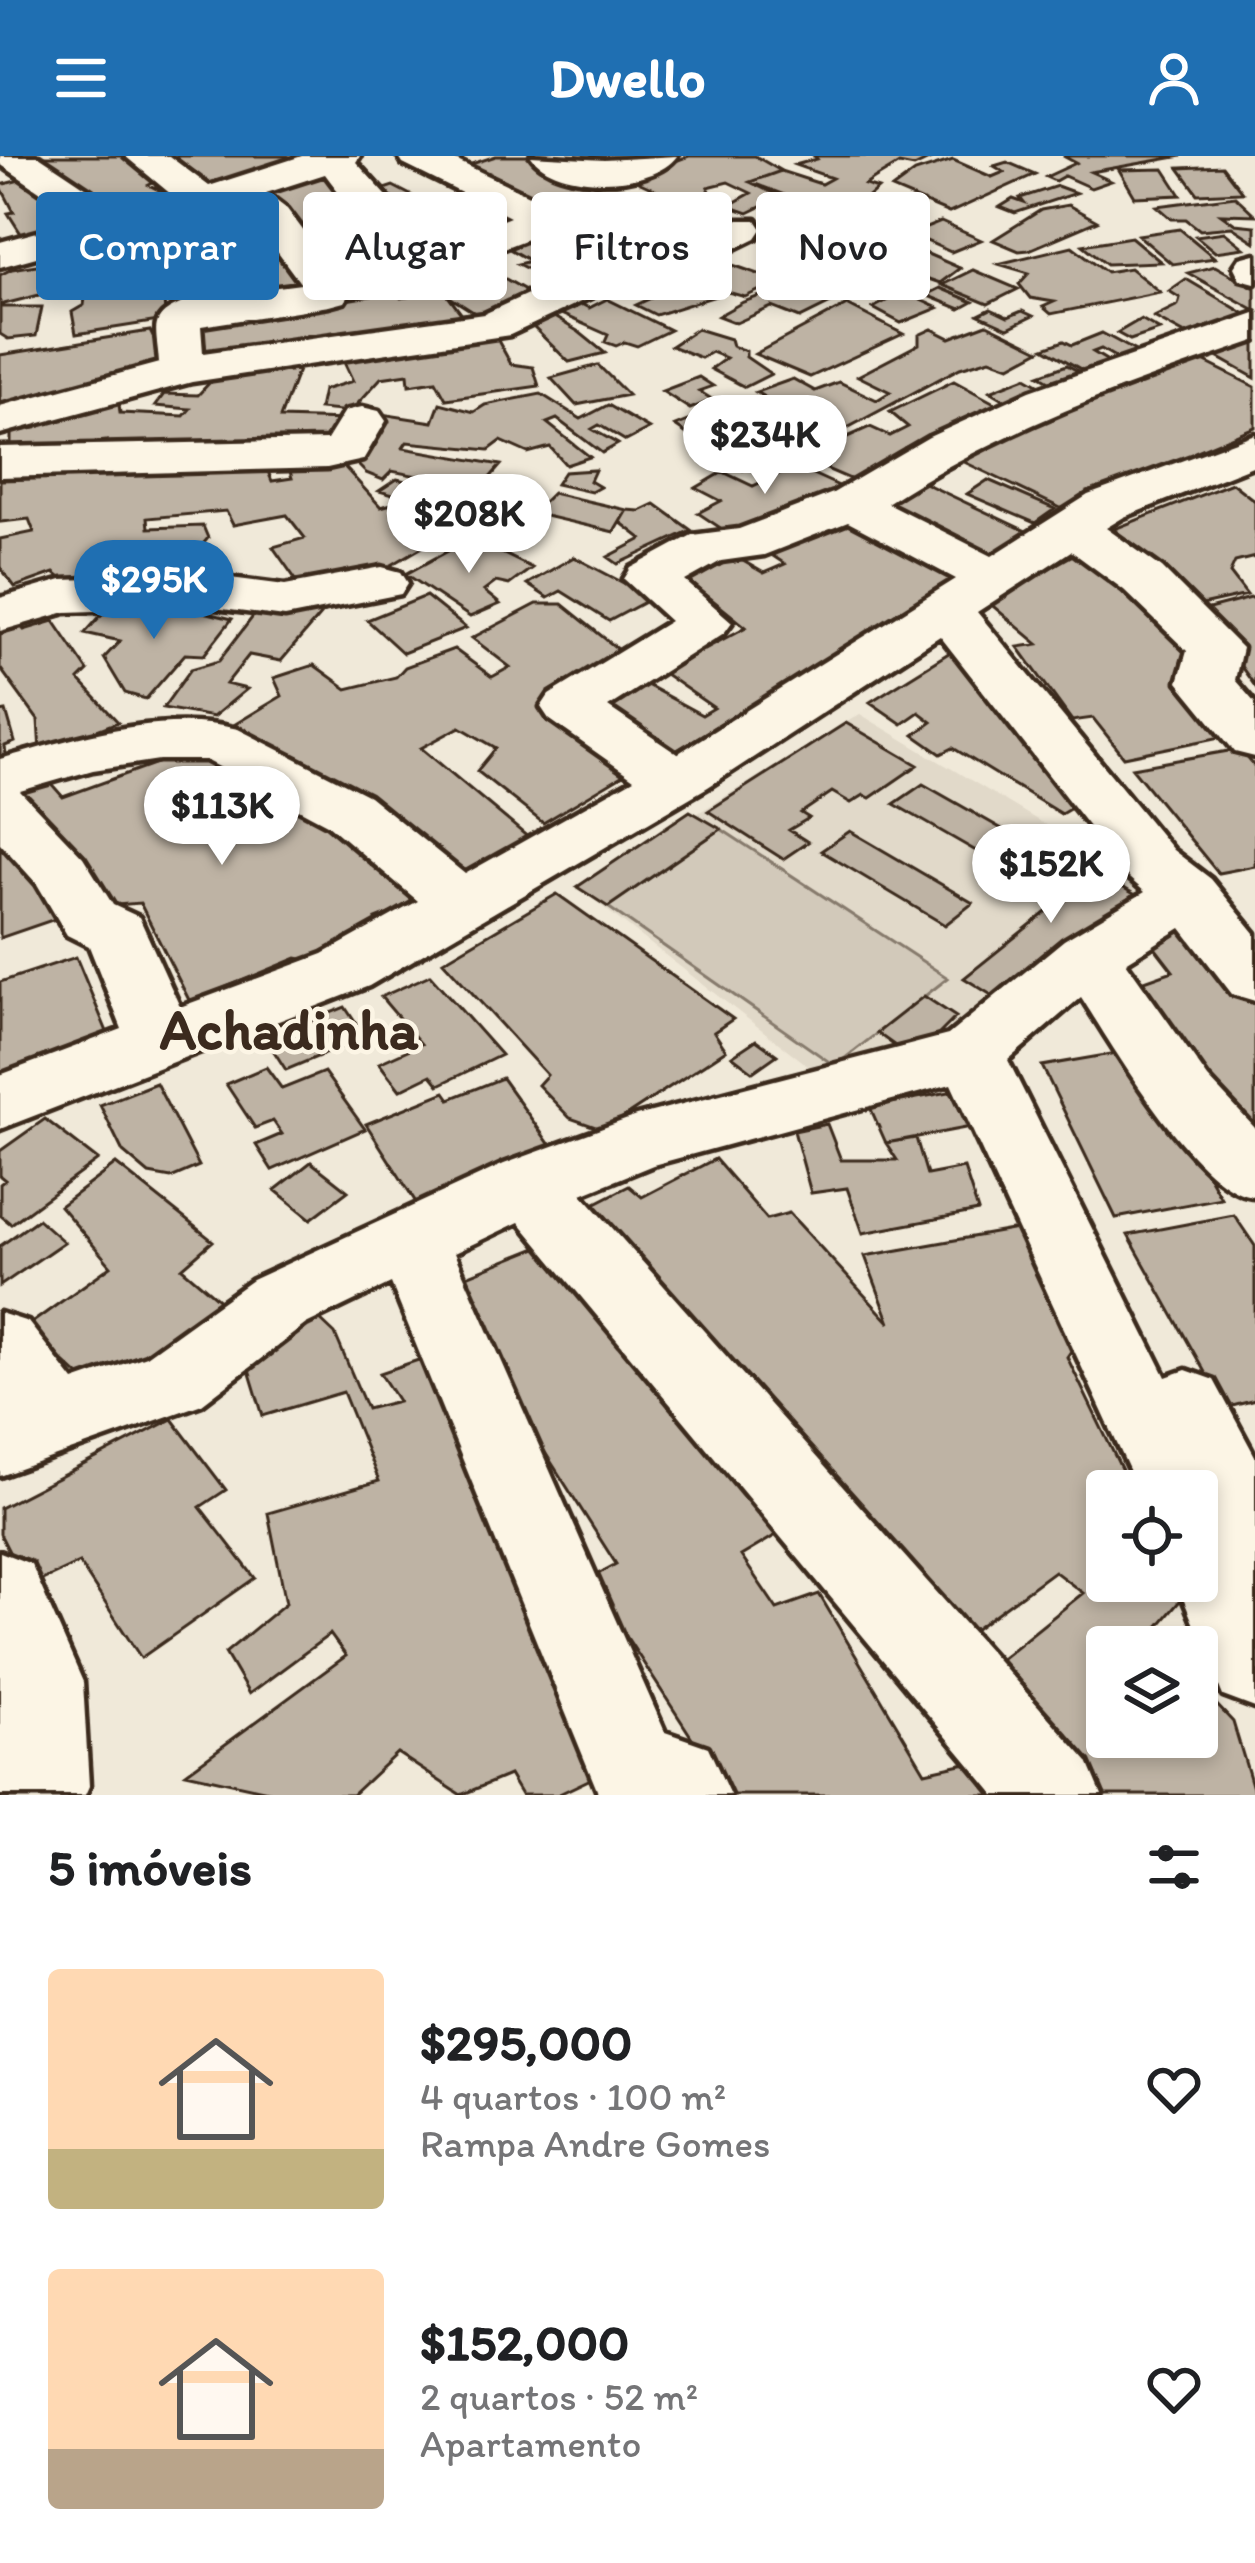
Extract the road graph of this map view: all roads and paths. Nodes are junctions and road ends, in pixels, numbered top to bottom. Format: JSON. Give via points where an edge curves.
{"nodes":[{"id":1,"x":144,"y":156,"type":"edge"},
{"id":2,"x":417,"y":156,"type":"edge"},
{"id":3,"x":550,"y":156,"type":"edge"},
{"id":4,"x":658,"y":156,"type":"edge"},
{"id":5,"x":6,"y":158,"type":"edge"},
{"id":6,"x":337,"y":158,"type":"edge"},
{"id":7,"x":62,"y":192,"type":"edge"},
{"id":8,"x":199,"y":192,"type":"edge"},
{"id":9,"x":227,"y":192,"type":"edge"},
{"id":10,"x":357,"y":192,"type":"edge"},
{"id":11,"x":491,"y":192,"type":"edge"},
{"id":12,"x":507,"y":200,"type":"edge"},
{"id":13,"x":279,"y":227,"type":"edge"},
{"id":14,"x":742,"y":229,"type":"dead end"},
{"id":15,"x":507,"y":233,"type":"edge"},
{"id":16,"x":732,"y":234,"type":"edge"},
{"id":17,"x":36,"y":236,"type":"edge"},
{"id":18,"x":6,"y":241,"type":"edge"},
{"id":19,"x":206,"y":300,"type":"edge"},
{"id":20,"x":275,"y":300,"type":"edge"},
{"id":21,"x":279,"y":300,"type":"edge"},
{"id":22,"x":545,"y":300,"type":"edge"},
{"id":23,"x":206,"y":309,"type":"junction"},
{"id":24,"x":1255,"y":326,"type":"edge"},
{"id":25,"x":182,"y":370,"type":"junction"},
{"id":26,"x":0,"y":420,"type":"edge"},
{"id":27,"x":362,"y":421,"type":"dead end"},
{"id":28,"x":0,"y":462,"type":"edge"},
{"id":29,"x":1243,"y":467,"type":"edge"},
{"id":30,"x":851,"y":504,"type":"junction"},
{"id":31,"x":1072,"y":527,"type":"junction"},
{"id":32,"x":382,"y":583,"type":"dead end"},
{"id":33,"x":972,"y":594,"type":"junction"},
{"id":34,"x":0,"y":615,"type":"edge"},
{"id":35,"x":1255,"y":739,"type":"edge"},
{"id":36,"x":0,"y":778,"type":"edge"},
{"id":37,"x":676,"y":780,"type":"junction"},
{"id":38,"x":0,"y":805,"type":"edge"},
{"id":39,"x":1189,"y":894,"type":"junction"},
{"id":40,"x":464,"y":905,"type":"junction"},
{"id":41,"x":1088,"y":956,"type":"junction"},
{"id":42,"x":1255,"y":978,"type":"edge"},
{"id":43,"x":160,"y":1039,"type":"junction"},
{"id":44,"x":984,"y":1045,"type":"junction"},
{"id":45,"x":0,"y":1103,"type":"edge"},
{"id":46,"x":530,"y":1184,"type":"junction"},
{"id":47,"x":1254,"y":1184,"type":"edge"},
{"id":48,"x":412,"y":1242,"type":"junction"},
{"id":49,"x":0,"y":1346,"type":"edge"},
{"id":50,"x":30,"y":1432,"type":"edge"},
{"id":51,"x":1201,"y":1470,"type":"edge"},
{"id":52,"x":1218,"y":1493,"type":"edge"},
{"id":53,"x":1218,"y":1529,"type":"edge"},
{"id":54,"x":1255,"y":1540,"type":"edge"},
{"id":55,"x":0,"y":1592,"type":"edge"},
{"id":56,"x":1255,"y":1666,"type":"edge"},
{"id":57,"x":42,"y":1786,"type":"edge"},
{"id":58,"x":645,"y":1788,"type":"edge"},
{"id":59,"x":1054,"y":1795,"type":"edge"}],
"edges":[{"from":1,"to":8,"type":"street"},
{"from":2,"to":11,"type":"street"},
{"from":3,"to":4,"type":"street","via":[[611,175]]},
{"from":5,"to":7,"type":"street"},
{"from":6,"to":9,"type":"street"},
{"from":6,"to":10,"type":"street"},
{"from":12,"to":15,"type":"street","via":[[544,218]]},
{"from":13,"to":21,"type":"street","via":[[329,293]]},
{"from":14,"to":16,"type":"street"},
{"from":17,"to":18,"type":"street"},
{"from":19,"to":23,"type":"street"},
{"from":20,"to":23,"type":"street"},
{"from":22,"to":25,"type":"street","via":[[494,326],[452,335]]},
{"from":23,"to":25,"type":"street","via":[[178,320]]},
{"from":24,"to":30,"type":"street","via":[[1036,404]]},
{"from":25,"to":26,"type":"street"},
{"from":27,"to":28,"type":"street","via":[[346,450],[327,454]]},
{"from":29,"to":31,"type":"street","via":[[1106,506]]},
{"from":30,"to":33,"type":"street"},
{"from":30,"to":37,"type":"street","via":[[746,544],[710,545],[650,579],[705,622],[569,707]]},
{"from":31,"to":33,"type":"street"},
{"from":31,"to":35,"type":"street","via":[[1143,579],[1215,648],[1206,682]]},
{"from":32,"to":34,"type":"street","via":[[285,601],[207,591],[62,596]]},
{"from":33,"to":37,"type":"street"},
{"from":33,"to":39,"type":"street","via":[[1151,864]]},
{"from":36,"to":40,"type":"street","via":[[86,753],[218,742],[348,810]]},
{"from":37,"to":40,"type":"street"},
{"from":38,"to":43,"type":"street","via":[[61,872],[90,920],[116,933]]},
{"from":39,"to":41,"type":"street"},
{"from":39,"to":42,"type":"street"},
{"from":40,"to":43,"type":"street","via":[[346,970]]},
{"from":41,"to":44,"type":"street"},
{"from":41,"to":47,"type":"street"},
{"from":43,"to":45,"type":"street"},
{"from":44,"to":46,"type":"street","via":[[636,1144]]},
{"from":44,"to":51,"type":"street"},
{"from":46,"to":48,"type":"street"},
{"from":46,"to":59,"type":"street"},
{"from":48,"to":50,"type":"street","via":[[279,1302],[174,1380]]},
{"from":48,"to":58,"type":"street"},
{"from":49,"to":50,"type":"street"},
{"from":52,"to":54,"type":"street"},
{"from":53,"to":56,"type":"street"},
{"from":55,"to":57,"type":"street","via":[[38,1682]]}]}
